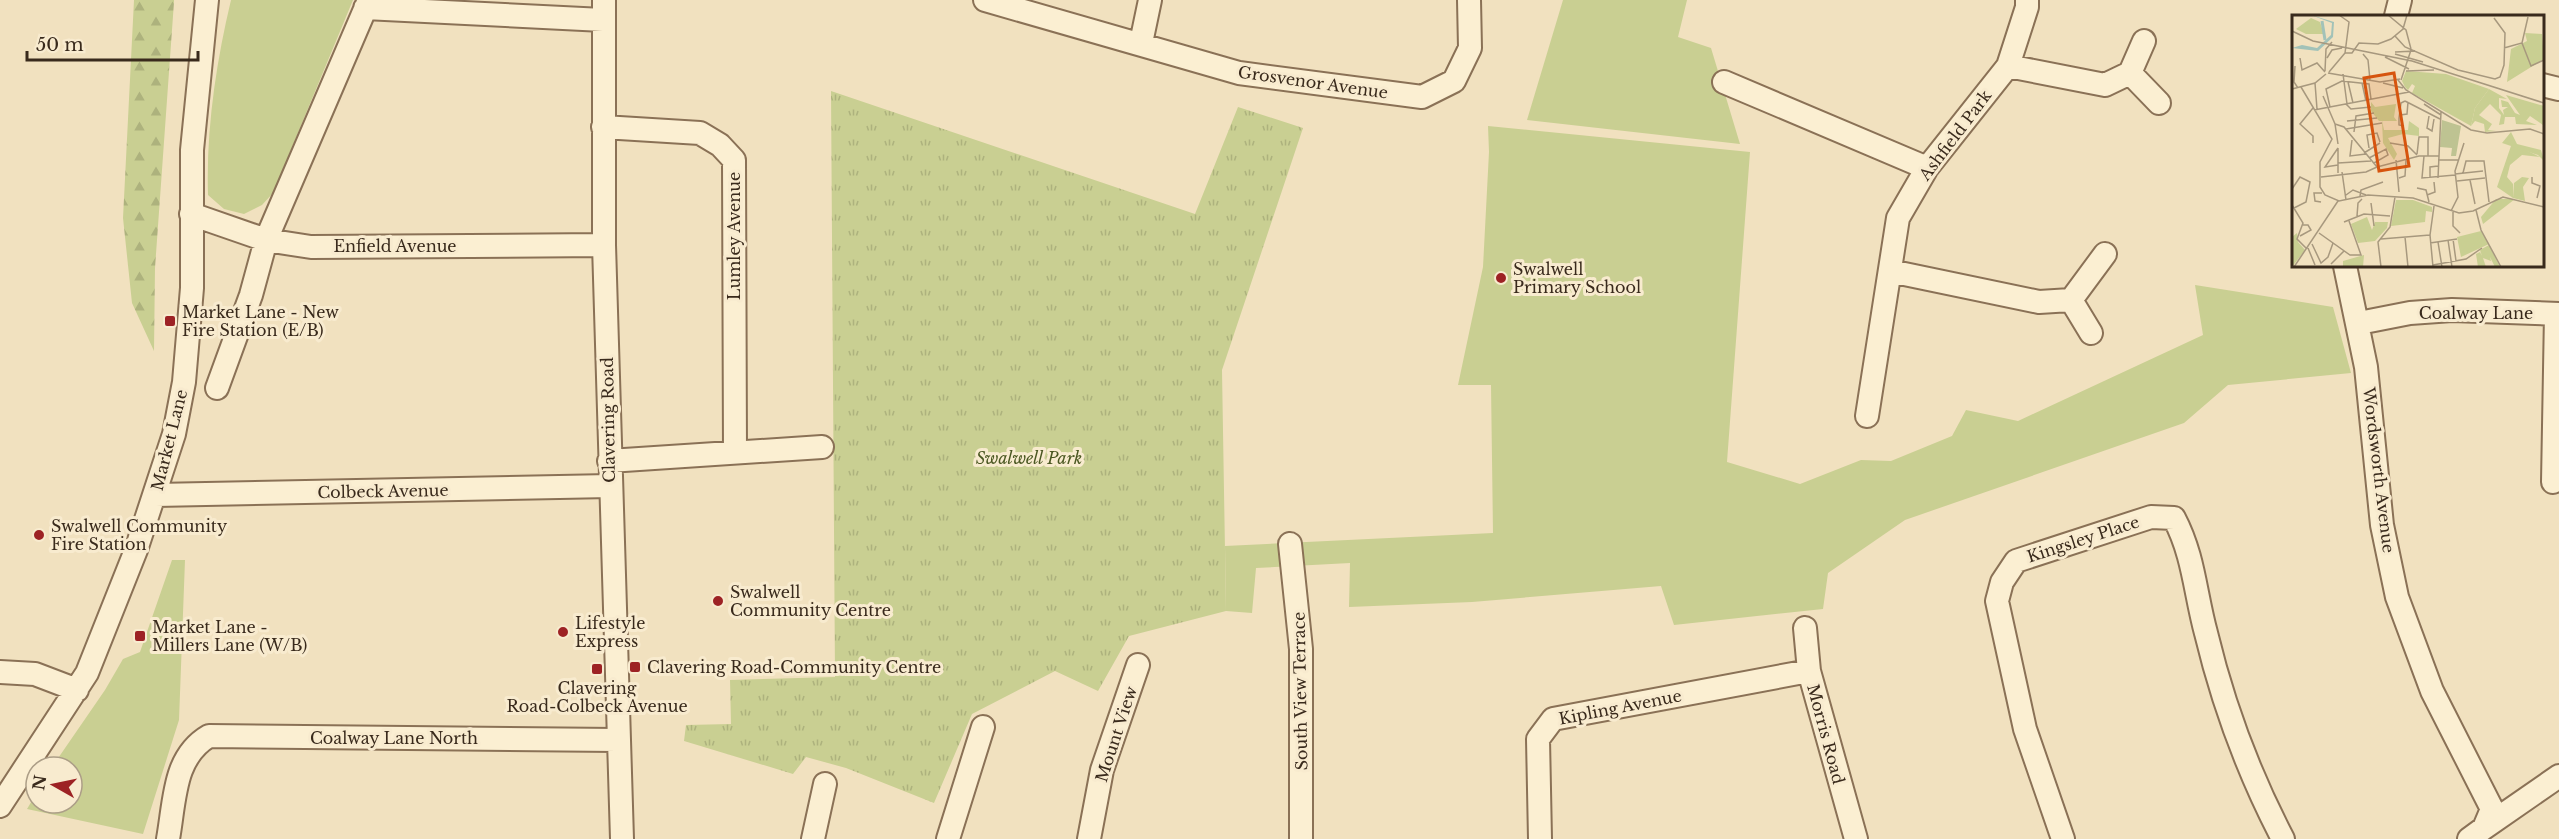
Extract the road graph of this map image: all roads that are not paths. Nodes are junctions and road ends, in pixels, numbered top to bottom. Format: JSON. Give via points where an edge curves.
{"nodes":[{"id":1,"x":207,"y":0,"type":"edge"},
{"id":2,"x":985,"y":0,"type":"edge"},
{"id":3,"x":1150,"y":0,"type":"edge"},
{"id":4,"x":1469,"y":0,"type":"edge"},
{"id":5,"x":2027,"y":0,"type":"edge"},
{"id":6,"x":2400,"y":0,"type":"edge"},
{"id":7,"x":367,"y":4,"type":"edge"},
{"id":8,"x":604,"y":10,"type":"edge"},
{"id":9,"x":2396,"y":15,"type":"edge"},
{"id":10,"x":2144,"y":40,"type":"dead end"},
{"id":11,"x":1141,"y":43,"type":"junction"},
{"id":12,"x":2008,"y":66,"type":"junction"},
{"id":13,"x":2130,"y":73,"type":"junction"},
{"id":14,"x":1724,"y":82,"type":"dead end"},
{"id":15,"x":2544,"y":85,"type":"edge"},
{"id":16,"x":2559,"y":89,"type":"edge"},
{"id":17,"x":2159,"y":103,"type":"dead end"},
{"id":18,"x":603,"y":127,"type":"junction"},
{"id":19,"x":1927,"y":168,"type":"junction"},
{"id":20,"x":191,"y":214,"type":"junction"},
{"id":21,"x":266,"y":240,"type":"junction"},
{"id":22,"x":604,"y":245,"type":"junction"},
{"id":23,"x":2105,"y":254,"type":"dead end"},
{"id":24,"x":2345,"y":267,"type":"edge"},
{"id":25,"x":1890,"y":271,"type":"junction"},
{"id":26,"x":2071,"y":300,"type":"junction"},
{"id":27,"x":2557,"y":314,"type":"edge"},
{"id":28,"x":2359,"y":323,"type":"junction"},
{"id":29,"x":2091,"y":333,"type":"dead end"},
{"id":30,"x":217,"y":388,"type":"dead end"},
{"id":31,"x":1867,"y":416,"type":"dead end"},
{"id":32,"x":822,"y":447,"type":"dead end"},
{"id":33,"x":735,"y":452,"type":"junction"},
{"id":34,"x":609,"y":461,"type":"junction"},
{"id":35,"x":2553,"y":482,"type":"dead end"},
{"id":36,"x":610,"y":486,"type":"junction"},
{"id":37,"x":156,"y":495,"type":"junction"},
{"id":38,"x":1290,"y":544,"type":"dead end"},
{"id":39,"x":1805,"y":628,"type":"dead end"},
{"id":40,"x":1138,"y":665,"type":"dead end"},
{"id":41,"x":1809,"y":671,"type":"junction"},
{"id":42,"x":0,"y":672,"type":"edge"},
{"id":43,"x":77,"y":690,"type":"junction"},
{"id":44,"x":983,"y":727,"type":"dead end"},
{"id":45,"x":617,"y":740,"type":"junction"},
{"id":46,"x":2559,"y":776,"type":"edge"},
{"id":47,"x":825,"y":784,"type":"dead end"},
{"id":48,"x":0,"y":806,"type":"edge"},
{"id":49,"x":2476,"y":834,"type":"edge"},
{"id":50,"x":168,"y":839,"type":"edge"},
{"id":51,"x":622,"y":839,"type":"edge"},
{"id":52,"x":813,"y":839,"type":"edge"},
{"id":53,"x":948,"y":839,"type":"edge"},
{"id":54,"x":1089,"y":839,"type":"edge"},
{"id":55,"x":1301,"y":839,"type":"edge"},
{"id":56,"x":1540,"y":839,"type":"edge"},
{"id":57,"x":1856,"y":839,"type":"edge"},
{"id":58,"x":2063,"y":839,"type":"edge"},
{"id":59,"x":2283,"y":839,"type":"edge"}],
"edges":[{"from":1,"to":20,"type":"street","name":"Market Lane","via":[[192,150]]},
{"from":2,"to":11,"type":"street","name":"Grosvenor Avenue"},
{"from":3,"to":11,"type":"street"},
{"from":4,"to":11,"type":"street","name":"Grosvenor Avenue","via":[[1470,48],[1454,81],[1422,97],[1239,73]]},
{"from":5,"to":12,"type":"street","name":"Ashfield Park"},
{"from":6,"to":9,"type":"street"},
{"from":7,"to":8,"type":"street"},
{"from":7,"to":21,"type":"street"},
{"from":8,"to":18,"type":"street","name":"Clavering Road"},
{"from":10,"to":13,"type":"street"},
{"from":12,"to":13,"type":"street","via":[[2105,85]]},
{"from":12,"to":19,"type":"street","name":"Ashfield Park"},
{"from":13,"to":17,"type":"street"},
{"from":14,"to":19,"type":"street"},
{"from":15,"to":16,"type":"street"},
{"from":18,"to":22,"type":"street","name":"Clavering Road"},
{"from":18,"to":33,"type":"street","name":"Lumley Avenue","via":[[700,133],[720,145],[734,160]]},
{"from":19,"to":25,"type":"street","name":"Ashfield Park","via":[[1898,218]]},
{"from":20,"to":21,"type":"street","name":"Enfield Avenue"},
{"from":20,"to":37,"type":"street","name":"Market Lane","via":[[192,288],[184,382]]},
{"from":21,"to":22,"type":"street","name":"Enfield Avenue","via":[[311,247]]},
{"from":21,"to":30,"type":"street","via":[[251,295]]},
{"from":22,"to":34,"type":"street","name":"Clavering Road"},
{"from":23,"to":26,"type":"street"},
{"from":24,"to":28,"type":"street","name":"Wordsworth Avenue"},
{"from":25,"to":26,"type":"street","via":[[2039,302]]},
{"from":25,"to":31,"type":"street","name":"Ashfield Park"},
{"from":26,"to":29,"type":"street"},
{"from":27,"to":28,"type":"street","name":"Coalway Lane","via":[[2452,310]]},
{"from":27,"to":35,"type":"street"},
{"from":28,"to":49,"type":"street","name":"Wordsworth Avenue","via":[[2382,525],[2397,597],[2432,691],[2490,804],[2491,816]]},
{"from":32,"to":33,"type":"street"},
{"from":33,"to":34,"type":"street"},
{"from":34,"to":36,"type":"street","name":"Clavering Road"},
{"from":36,"to":37,"type":"street","name":"Colbeck Avenue"},
{"from":36,"to":45,"type":"street","name":"Clavering Road"},
{"from":37,"to":43,"type":"street","name":"Market Lane"},
{"from":38,"to":55,"type":"street","name":"South View Terrace","via":[[1301,649]]},
{"from":39,"to":41,"type":"street","name":"Morris Road"},
{"from":40,"to":54,"type":"street","name":"Mount View","via":[[1102,770]]},
{"from":41,"to":56,"type":"street","name":"Kipling Avenue","via":[[1553,719],[1538,739]]},
{"from":41,"to":57,"type":"street","name":"Morris Road"},
{"from":42,"to":43,"type":"street","via":[[34,674]]},
{"from":43,"to":48,"type":"street","name":"Market Lane"},
{"from":44,"to":53,"type":"street"},
{"from":45,"to":50,"type":"street","name":"Coalway Lane North","via":[[208,736],[194,745],[183,762]]},
{"from":45,"to":51,"type":"street","name":"Clavering Road"},
{"from":46,"to":49,"type":"street"},
{"from":47,"to":52,"type":"street"},
{"from":58,"to":59,"type":"street","name":"Kingsley Place","via":[[2025,729],[1997,601],[2002,582],[2016,561],[2151,517],[2174,518],[2187,543],[2206,634],[2247,764]]}]}
